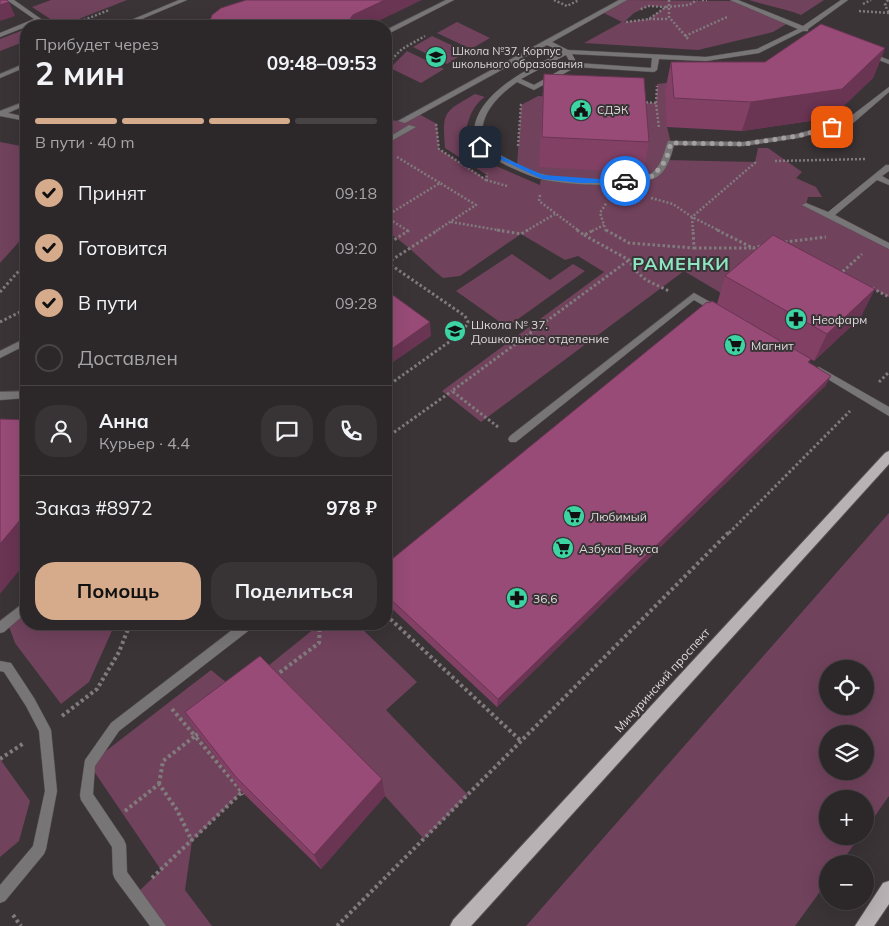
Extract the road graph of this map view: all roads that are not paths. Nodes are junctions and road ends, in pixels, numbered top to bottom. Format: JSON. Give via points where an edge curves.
{"nodes":[{"id":1,"x":10,"y":0,"type":"edge"},
{"id":2,"x":184,"y":0,"type":"edge"},
{"id":3,"x":452,"y":0,"type":"edge"},
{"id":4,"x":624,"y":0,"type":"edge"},
{"id":5,"x":733,"y":0,"type":"edge"},
{"id":6,"x":845,"y":0,"type":"edge"},
{"id":7,"x":227,"y":15,"type":"edge"},
{"id":8,"x":38,"y":20,"type":"edge"},
{"id":9,"x":135,"y":20,"type":"edge"},
{"id":10,"x":215,"y":20,"type":"edge"},
{"id":11,"x":20,"y":27,"type":"edge"},
{"id":12,"x":803,"y":29,"type":"junction"},
{"id":13,"x":392,"y":30,"type":"edge"},
{"id":14,"x":812,"y":32,"type":"edge"},
{"id":15,"x":0,"y":34,"type":"edge"},
{"id":16,"x":546,"y":42,"type":"junction"},
{"id":17,"x":567,"y":52,"type":"junction"},
{"id":18,"x":863,"y":52,"type":"edge"},
{"id":19,"x":656,"y":56,"type":"junction"},
{"id":20,"x":889,"y":62,"type":"edge"},
{"id":21,"x":576,"y":65,"type":"junction"},
{"id":22,"x":20,"y":68,"type":"edge"},
{"id":23,"x":0,"y":76,"type":"edge"},
{"id":24,"x":516,"y":79,"type":"junction"},
{"id":25,"x":889,"y":89,"type":"edge"},
{"id":26,"x":20,"y":106,"type":"edge"},
{"id":27,"x":0,"y":114,"type":"edge"},
{"id":28,"x":20,"y":118,"type":"edge"},
{"id":29,"x":392,"y":139,"type":"edge"},
{"id":30,"x":889,"y":167,"type":"edge"},
{"id":31,"x":877,"y":176,"type":"junction"},
{"id":32,"x":889,"y":183,"type":"edge"},
{"id":33,"x":806,"y":205,"type":"dead end"},
{"id":34,"x":829,"y":215,"type":"junction"},
{"id":35,"x":889,"y":246,"type":"edge"},
{"id":36,"x":728,"y":316,"type":"edge"},
{"id":37,"x":20,"y":344,"type":"edge"},
{"id":38,"x":0,"y":355,"type":"edge"},
{"id":39,"x":813,"y":366,"type":"edge"},
{"id":40,"x":20,"y":395,"type":"edge"},
{"id":41,"x":0,"y":396,"type":"edge"},
{"id":42,"x":889,"y":412,"type":"edge"},
{"id":43,"x":513,"y":439,"type":"road end"},
{"id":44,"x":889,"y":456,"type":"edge"},
{"id":45,"x":20,"y":610,"type":"edge"},
{"id":46,"x":2,"y":623,"type":"edge"},
{"id":47,"x":240,"y":630,"type":"edge"},
{"id":48,"x":0,"y":666,"type":"edge"},
{"id":49,"x":889,"y":889,"type":"edge"},
{"id":50,"x":0,"y":896,"type":"edge"},
{"id":51,"x":159,"y":926,"type":"edge"},
{"id":52,"x":459,"y":926,"type":"edge"},
{"id":53,"x":864,"y":926,"type":"edge"}],
"edges":[{"from":1,"to":8,"type":"street"},
{"from":2,"to":9,"type":"street"},
{"from":3,"to":13,"type":"street"},
{"from":4,"to":16,"type":"street"},
{"from":5,"to":12,"type":"street"},
{"from":6,"to":12,"type":"street"},
{"from":7,"to":10,"type":"street"},
{"from":11,"to":15,"type":"street"},
{"from":12,"to":14,"type":"street"},
{"from":12,"to":19,"type":"street","via":[[759,51],[706,59]]},
{"from":16,"to":17,"type":"street"},
{"from":16,"to":29,"type":"street","via":[[402,121],[412,127]]},
{"from":17,"to":19,"type":"street"},
{"from":17,"to":21,"type":"street"},
{"from":17,"to":24,"type":"street"},
{"from":18,"to":20,"type":"street"},
{"from":19,"to":21,"type":"street","via":[[654,70]]},
{"from":21,"to":24,"type":"street","via":[[534,88]]},
{"from":22,"to":23,"type":"street"},
{"from":24,"to":25,"type":"street","via":[[489,101],[477,129],[480,147],[542,177],[580,181],[632,181],[653,176],[666,160],[671,143],[744,144],[798,136],[849,122]]},
{"from":26,"to":27,"type":"street"},
{"from":27,"to":28,"type":"street"},
{"from":30,"to":31,"type":"street"},
{"from":31,"to":32,"type":"street"},
{"from":31,"to":34,"type":"street"},
{"from":33,"to":34,"type":"street"},
{"from":34,"to":35,"type":"street"},
{"from":36,"to":43,"type":"street","via":[[694,296]]},
{"from":37,"to":38,"type":"street"},
{"from":39,"to":42,"type":"street"},
{"from":40,"to":41,"type":"street"},
{"from":44,"to":52,"type":"main road","name":"Мичуринский проспект"},
{"from":45,"to":46,"type":"street"},
{"from":47,"to":51,"type":"street","via":[[115,727],[89,764],[86,795],[118,845],[120,874]]},
{"from":48,"to":50,"type":"street","via":[[7,666],[45,730],[51,791],[39,850]]},
{"from":49,"to":53,"type":"main road"}]}
